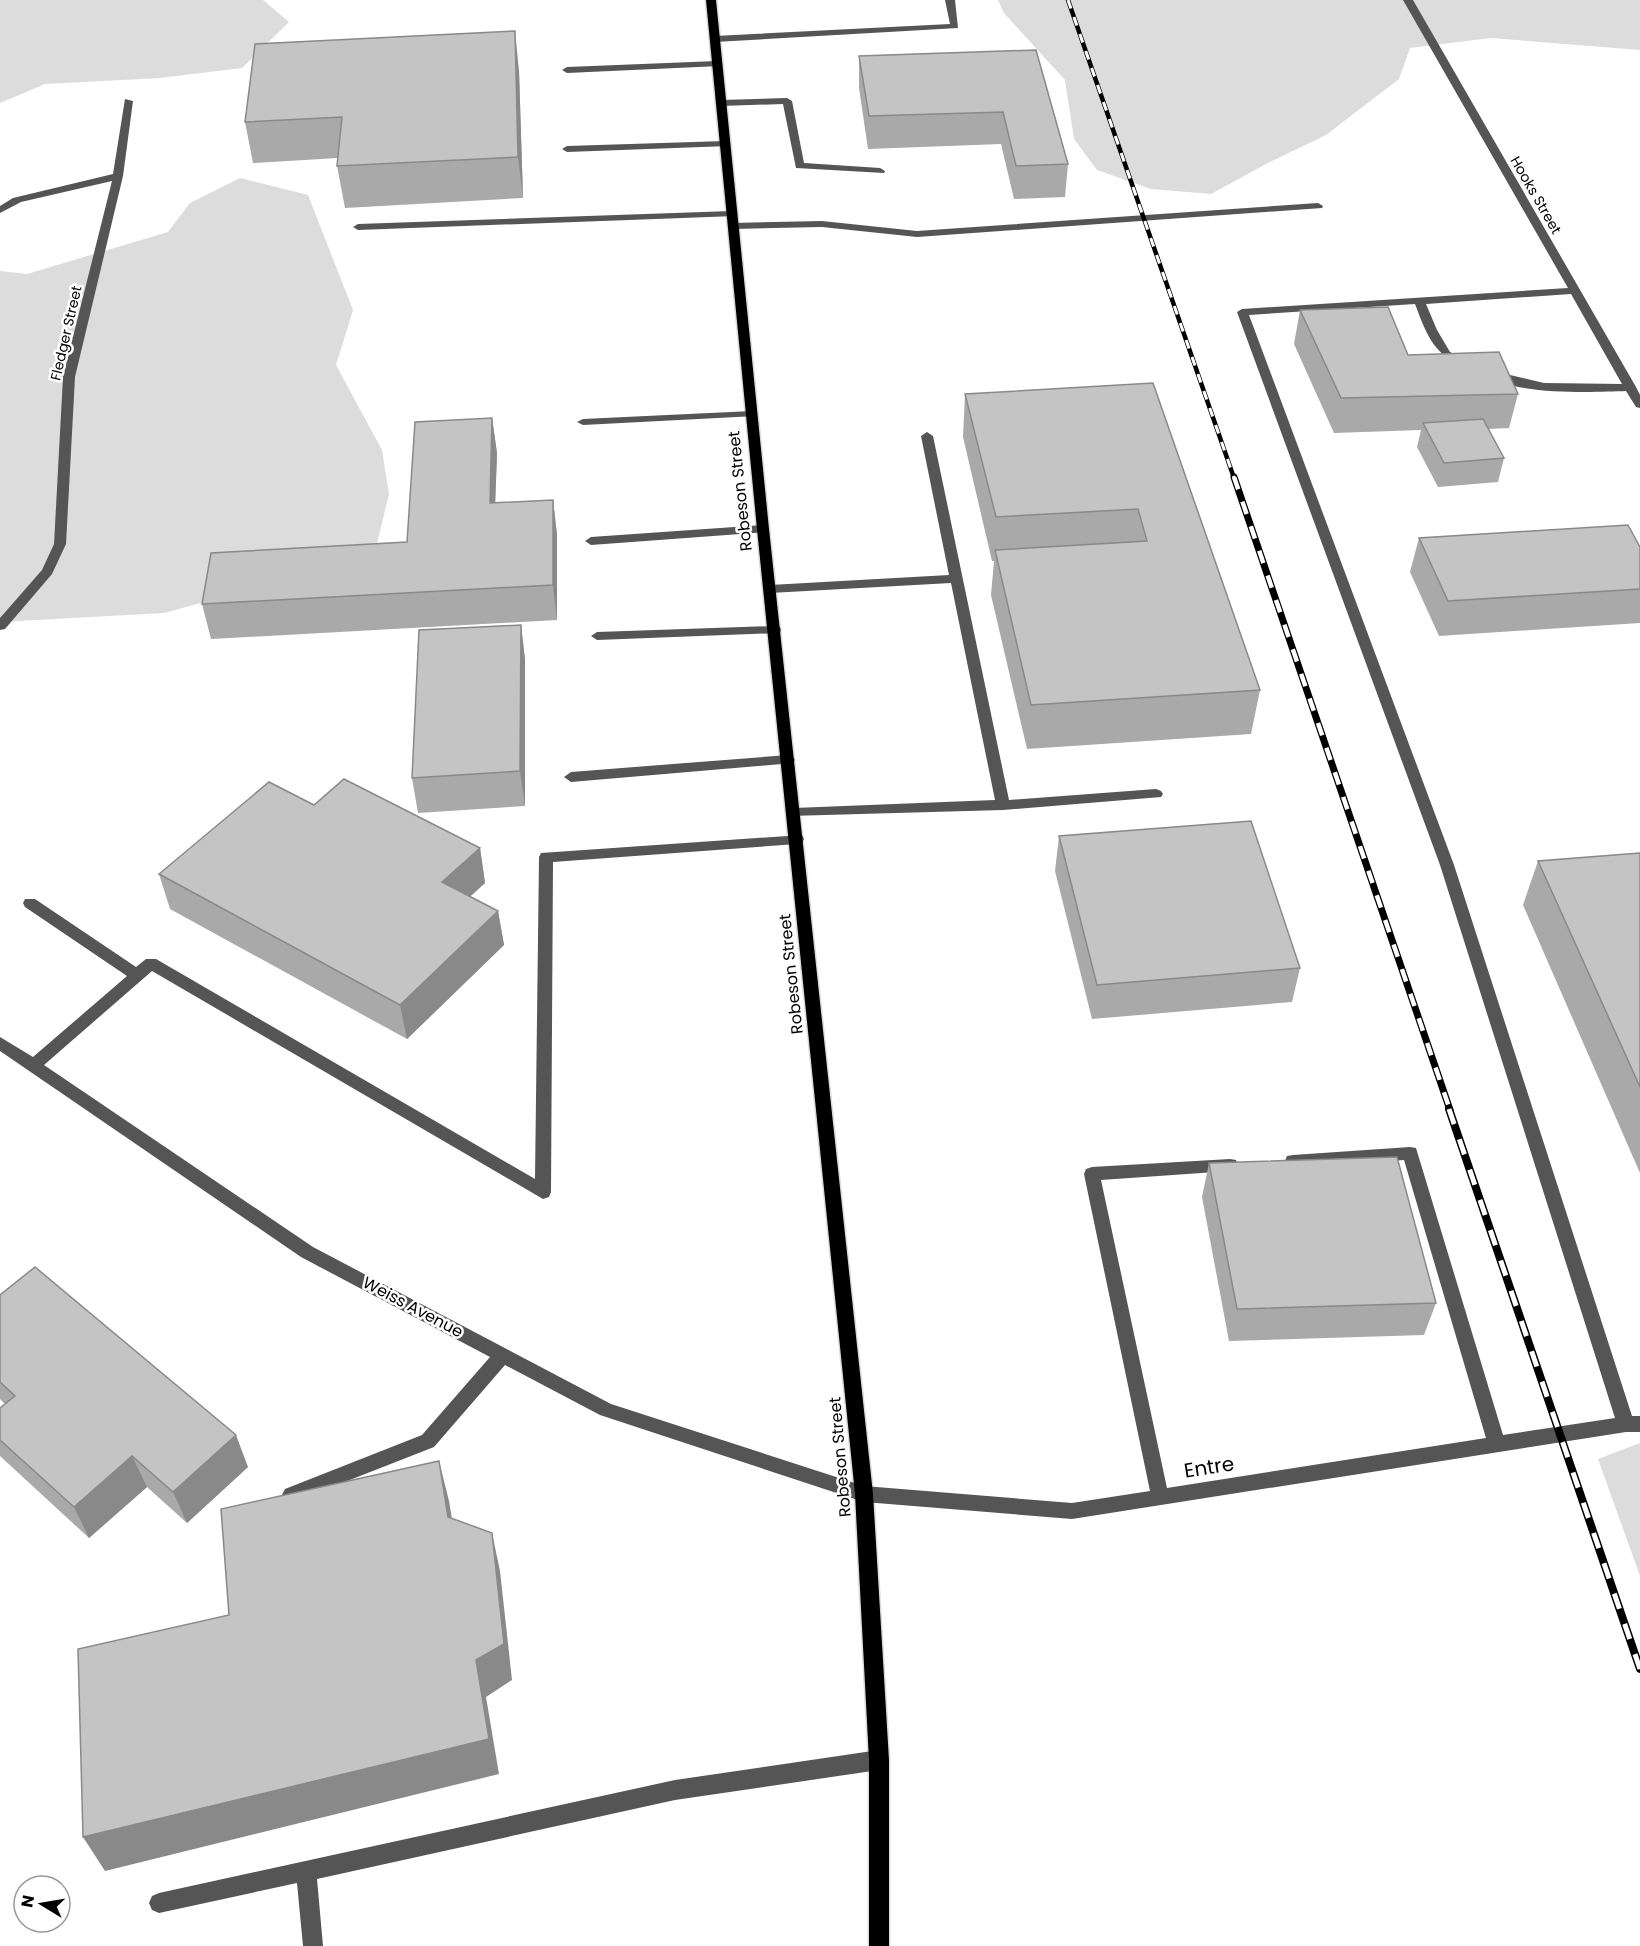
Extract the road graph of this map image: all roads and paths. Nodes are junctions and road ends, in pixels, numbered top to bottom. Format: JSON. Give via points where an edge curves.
{"nodes":[{"id":1,"x":711,"y":0,"type":"edge"},
{"id":2,"x":950,"y":0,"type":"edge"},
{"id":3,"x":1408,"y":0,"type":"edge"},
{"id":4,"x":715,"y":39,"type":"junction"},
{"id":5,"x":717,"y":64,"type":"junction"},
{"id":6,"x":567,"y":70,"type":"dead end"},
{"id":7,"x":128,"y":101,"type":"dead end"},
{"id":8,"x":721,"y":103,"type":"junction"},
{"id":9,"x":725,"y":144,"type":"junction"},
{"id":10,"x":567,"y":149,"type":"dead end"},
{"id":11,"x":880,"y":171,"type":"dead end"},
{"id":12,"x":118,"y":177,"type":"junction"},
{"id":13,"x":1318,"y":206,"type":"dead end"},
{"id":14,"x":0,"y":210,"type":"edge"},
{"id":15,"x":733,"y":220,"type":"junction"},
{"id":16,"x":358,"y":227,"type":"dead end"},
{"id":17,"x":1575,"y":291,"type":"junction"},
{"id":18,"x":1419,"y":301,"type":"junction"},
{"id":19,"x":1630,"y":387,"type":"junction"},
{"id":20,"x":1640,"y":405,"type":"edge"},
{"id":21,"x":752,"y":414,"type":"junction"},
{"id":22,"x":583,"y":422,"type":"dead end"},
{"id":23,"x":927,"y":436,"type":"dead end"},
{"id":24,"x":763,"y":529,"type":"junction"},
{"id":25,"x":591,"y":541,"type":"dead end"},
{"id":26,"x":956,"y":579,"type":"junction"},
{"id":27,"x":770,"y":589,"type":"junction"},
{"id":28,"x":0,"y":626,"type":"edge"},
{"id":29,"x":775,"y":630,"type":"junction"},
{"id":30,"x":597,"y":636,"type":"dead end"},
{"id":31,"x":788,"y":760,"type":"junction"},
{"id":32,"x":571,"y":777,"type":"dead end"},
{"id":33,"x":1156,"y":794,"type":"dead end"},
{"id":34,"x":1003,"y":805,"type":"junction"},
{"id":35,"x":794,"y":813,"type":"junction"},
{"id":36,"x":796,"y":839,"type":"junction"},
{"id":37,"x":30,"y":903,"type":"dead end"},
{"id":38,"x":138,"y":976,"type":"junction"},
{"id":39,"x":0,"y":1043,"type":"edge"},
{"id":40,"x":34,"y":1065,"type":"junction"},
{"id":41,"x":1280,"y":1162,"type":"edge"},
{"id":42,"x":1245,"y":1164,"type":"edge"},
{"id":43,"x":503,"y":1355,"type":"junction"},
{"id":44,"x":1633,"y":1424,"type":"edge"},
{"id":45,"x":1497,"y":1445,"type":"junction"},
{"id":46,"x":864,"y":1494,"type":"junction"},
{"id":47,"x":291,"y":1495,"type":"edge"},
{"id":48,"x":1160,"y":1497,"type":"junction"},
{"id":49,"x":879,"y":1760,"type":"junction"},
{"id":50,"x":306,"y":1870,"type":"junction"},
{"id":51,"x":159,"y":1903,"type":"dead end"},
{"id":52,"x":313,"y":1946,"type":"edge"},
{"id":53,"x":879,"y":1946,"type":"edge"}],
"edges":[{"from":1,"to":4,"type":"main road","name":"Robeson Street"},
{"from":2,"to":4,"type":"street","via":[[955,26]]},
{"from":3,"to":17,"type":"street","name":"Hooks Street"},
{"from":4,"to":5,"type":"main road","name":"Robeson Street"},
{"from":5,"to":6,"type":"street"},
{"from":5,"to":8,"type":"main road","name":"Robeson Street"},
{"from":7,"to":12,"type":"street","name":"Fledger Street"},
{"from":8,"to":9,"type":"main road","name":"Robeson Street"},
{"from":8,"to":11,"type":"street","via":[[787,101],[800,166]]},
{"from":9,"to":10,"type":"street"},
{"from":9,"to":15,"type":"main road","name":"Robeson Street"},
{"from":12,"to":14,"type":"street","via":[[17,200]]},
{"from":12,"to":28,"type":"street","name":"Fledger Street","via":[[69,377],[60,544],[48,571]]},
{"from":13,"to":15,"type":"street","via":[[917,234]]},
{"from":15,"to":16,"type":"street"},
{"from":15,"to":21,"type":"main road","name":"Robeson Street"},
{"from":17,"to":18,"type":"street"},
{"from":17,"to":19,"type":"street","name":"Hooks Street"},
{"from":18,"to":19,"type":"street","via":[[1446,354],[1504,378],[1559,390]]},
{"from":18,"to":44,"type":"street","via":[[1242,312],[1447,865]]},
{"from":19,"to":20,"type":"street","name":"Hooks Street"},
{"from":21,"to":22,"type":"street"},
{"from":21,"to":24,"type":"main road","name":"Robeson Street"},
{"from":23,"to":26,"type":"street"},
{"from":24,"to":25,"type":"street"},
{"from":24,"to":27,"type":"main road","name":"Robeson Street"},
{"from":26,"to":27,"type":"street"},
{"from":26,"to":34,"type":"street"},
{"from":27,"to":29,"type":"main road","name":"Robeson Street"},
{"from":29,"to":30,"type":"street"},
{"from":29,"to":31,"type":"main road","name":"Robeson Street"},
{"from":31,"to":32,"type":"street"},
{"from":31,"to":35,"type":"main road","name":"Robeson Street"},
{"from":33,"to":34,"type":"street"},
{"from":34,"to":35,"type":"street"},
{"from":35,"to":36,"type":"main road","name":"Robeson Street"},
{"from":36,"to":38,"type":"street","via":[[546,856],[543,1192],[151,963]]},
{"from":36,"to":46,"type":"main road","name":"Robeson Street"},
{"from":37,"to":38,"type":"street"},
{"from":38,"to":40,"type":"street"},
{"from":39,"to":40,"type":"street","name":"Weiss Avenue"},
{"from":40,"to":43,"type":"street","name":"Weiss Avenue","via":[[308,1252]]},
{"from":41,"to":45,"type":"street","via":[[1410,1154]]},
{"from":42,"to":48,"type":"street","via":[[1092,1174]]},
{"from":43,"to":46,"type":"street","name":"Weiss Avenue","via":[[606,1410]]},
{"from":43,"to":47,"type":"street","via":[[428,1440]]},
{"from":44,"to":45,"type":"street","name":"Entre"},
{"from":45,"to":48,"type":"street","name":"Entre"},
{"from":46,"to":48,"type":"street","name":"Entre","via":[[1072,1511]]},
{"from":46,"to":49,"type":"main road","name":"Robeson Street"},
{"from":49,"to":50,"type":"street","via":[[675,1790]]},
{"from":49,"to":53,"type":"main road","name":"Robeson Street"},
{"from":50,"to":51,"type":"street"},
{"from":50,"to":52,"type":"street"}]}
